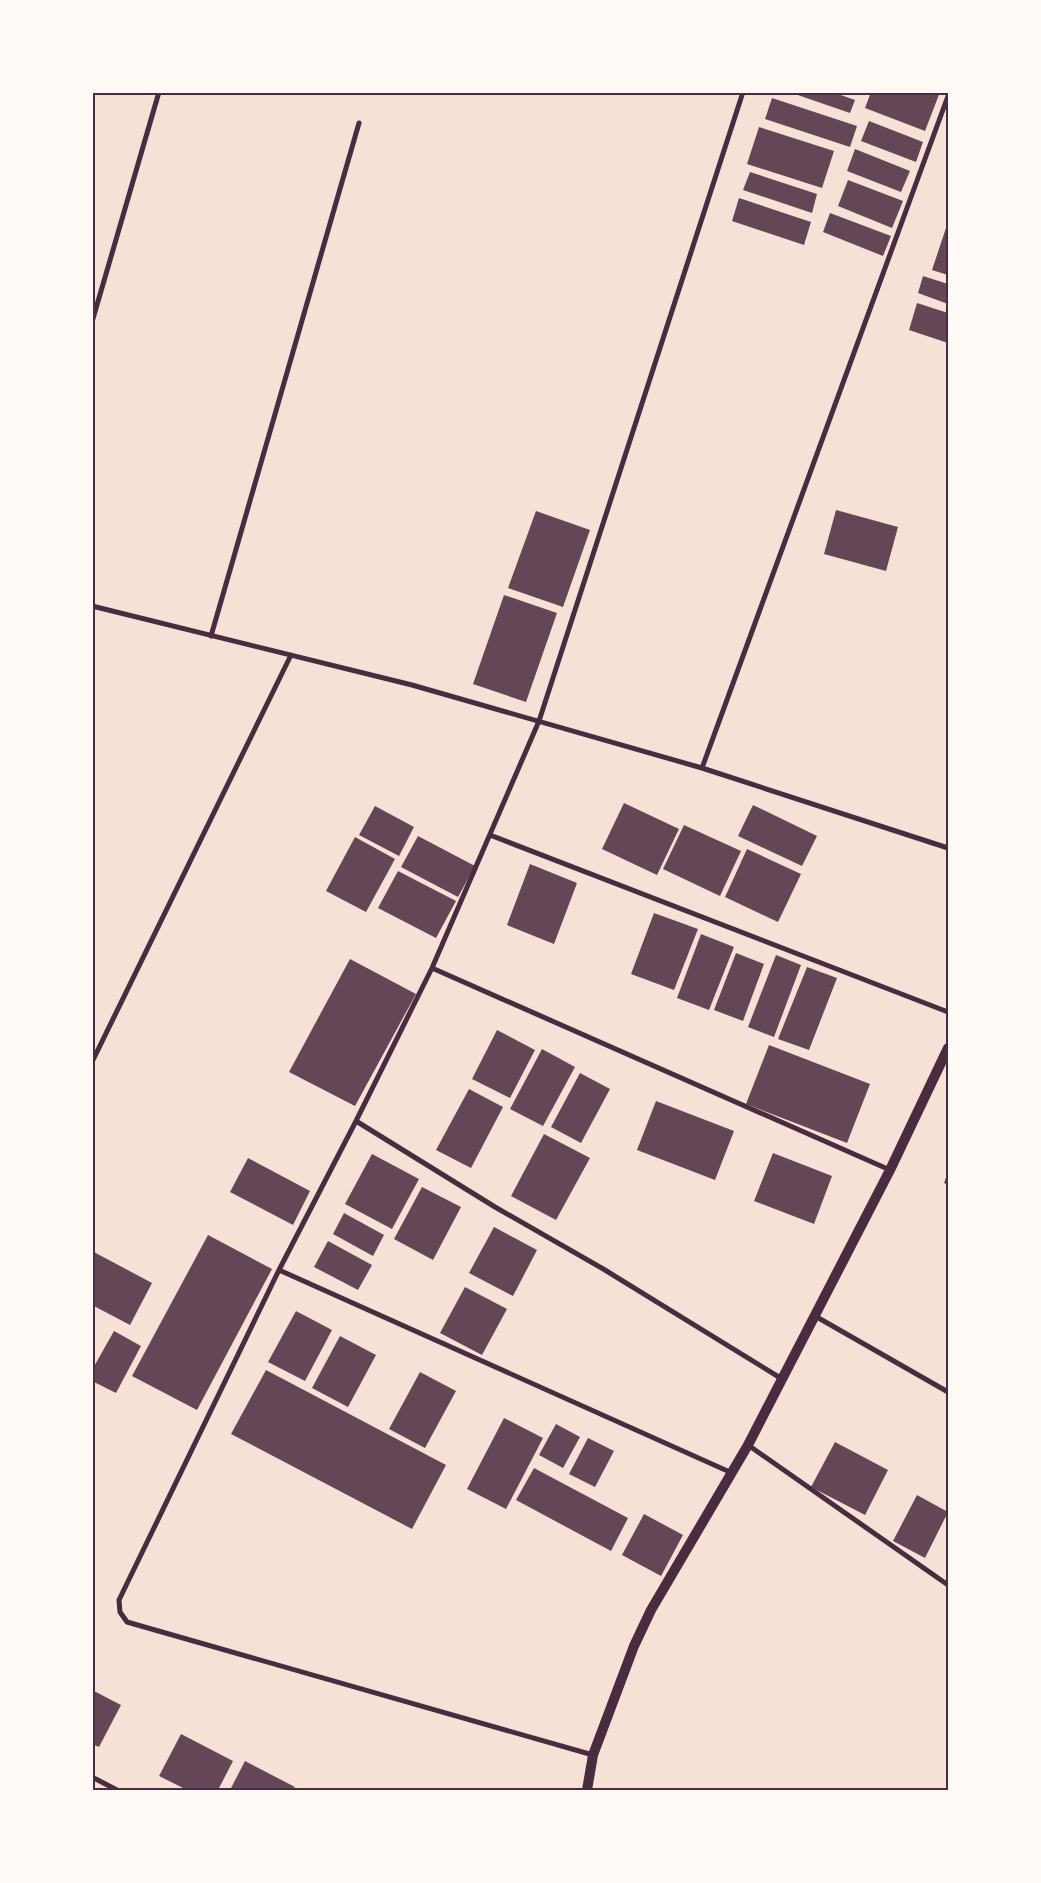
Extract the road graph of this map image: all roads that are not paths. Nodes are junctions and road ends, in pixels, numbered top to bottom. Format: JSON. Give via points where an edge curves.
{"nodes":[{"id":1,"x":160,"y":92,"type":"edge"},
{"id":2,"x":743,"y":92,"type":"edge"},
{"id":3,"x":948,"y":96,"type":"edge"},
{"id":4,"x":359,"y":123,"type":"dead end"},
{"id":5,"x":92,"y":322,"type":"edge"},
{"id":6,"x":92,"y":606,"type":"edge"},
{"id":7,"x":211,"y":636,"type":"junction"},
{"id":8,"x":291,"y":655,"type":"junction"},
{"id":9,"x":539,"y":722,"type":"junction"},
{"id":10,"x":702,"y":768,"type":"junction"},
{"id":11,"x":490,"y":835,"type":"junction"},
{"id":12,"x":948,"y":848,"type":"edge"},
{"id":13,"x":432,"y":968,"type":"junction"},
{"id":14,"x":948,"y":1012,"type":"edge"},
{"id":15,"x":948,"y":1048,"type":"edge"},
{"id":16,"x":92,"y":1062,"type":"edge"},
{"id":17,"x":356,"y":1121,"type":"junction"},
{"id":18,"x":890,"y":1170,"type":"junction"},
{"id":19,"x":279,"y":1270,"type":"junction"},
{"id":20,"x":814,"y":1316,"type":"junction"},
{"id":21,"x":782,"y":1379,"type":"junction"},
{"id":22,"x":948,"y":1392,"type":"edge"},
{"id":23,"x":748,"y":1445,"type":"junction"},
{"id":24,"x":732,"y":1473,"type":"junction"},
{"id":25,"x":948,"y":1585,"type":"edge"},
{"id":26,"x":593,"y":1755,"type":"junction"},
{"id":27,"x":92,"y":1778,"type":"edge"},
{"id":28,"x":117,"y":1790,"type":"edge"},
{"id":29,"x":587,"y":1790,"type":"edge"}],
"edges":[{"from":1,"to":5,"type":"street"},
{"from":2,"to":9,"type":"street"},
{"from":3,"to":10,"type":"street"},
{"from":4,"to":7,"type":"street"},
{"from":6,"to":7,"type":"street"},
{"from":7,"to":8,"type":"street"},
{"from":8,"to":9,"type":"street","via":[[412,685]]},
{"from":8,"to":16,"type":"street"},
{"from":9,"to":10,"type":"street"},
{"from":9,"to":11,"type":"street"},
{"from":10,"to":12,"type":"street"},
{"from":11,"to":13,"type":"street"},
{"from":11,"to":14,"type":"street"},
{"from":13,"to":17,"type":"street"},
{"from":13,"to":18,"type":"street"},
{"from":15,"to":18,"type":"main road"},
{"from":17,"to":19,"type":"street"},
{"from":17,"to":21,"type":"street"},
{"from":18,"to":20,"type":"main road"},
{"from":19,"to":24,"type":"street"},
{"from":19,"to":26,"type":"street","via":[[119,1600],[120,1612],[127,1622]]},
{"from":20,"to":21,"type":"main road"},
{"from":20,"to":22,"type":"street"},
{"from":21,"to":23,"type":"main road"},
{"from":23,"to":24,"type":"main road"},
{"from":23,"to":25,"type":"street"},
{"from":24,"to":26,"type":"main road","via":[[651,1610]]},
{"from":26,"to":29,"type":"main road"},
{"from":27,"to":28,"type":"street"}]}
